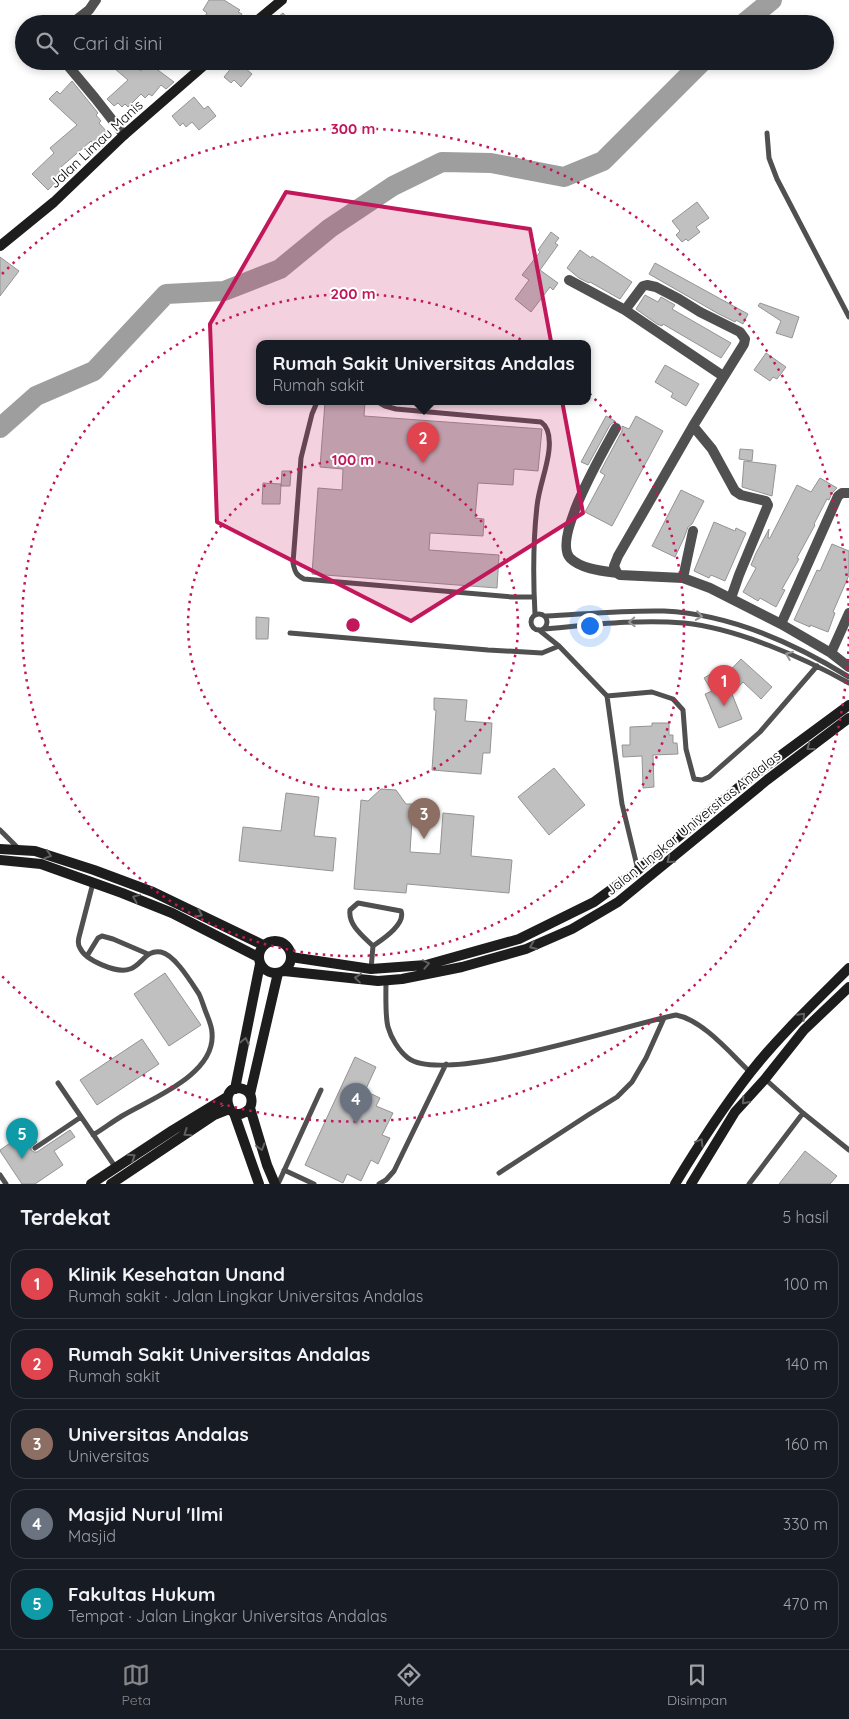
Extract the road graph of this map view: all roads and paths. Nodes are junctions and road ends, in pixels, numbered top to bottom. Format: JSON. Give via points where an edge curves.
{"nodes":[{"id":1,"x":96,"y":0,"type":"edge"},
{"id":2,"x":282,"y":0,"type":"edge"},
{"id":3,"x":83,"y":15,"type":"edge"},
{"id":4,"x":264,"y":15,"type":"edge"},
{"id":5,"x":72,"y":70,"type":"edge"},
{"id":6,"x":199,"y":70,"type":"edge"},
{"id":7,"x":767,"y":133,"type":"dead end"},
{"id":8,"x":124,"y":135,"type":"junction"},
{"id":9,"x":0,"y":246,"type":"edge"},
{"id":10,"x":570,"y":280,"type":"dead end"},
{"id":11,"x":625,"y":310,"type":"junction"},
{"id":12,"x":849,"y":317,"type":"edge"},
{"id":13,"x":723,"y":376,"type":"junction"},
{"id":14,"x":316,"y":405,"type":"edge"},
{"id":15,"x":383,"y":405,"type":"edge"},
{"id":16,"x":693,"y":426,"type":"junction"},
{"id":17,"x":616,"y":428,"type":"dead end"},
{"id":18,"x":849,"y":493,"type":"edge"},
{"id":19,"x":692,"y":531,"type":"dead end"},
{"id":20,"x":617,"y":574,"type":"junction"},
{"id":21,"x":683,"y":578,"type":"junction"},
{"id":22,"x":534,"y":597,"type":"junction"},
{"id":23,"x":731,"y":598,"type":"junction"},
{"id":24,"x":849,"y":613,"type":"edge"},
{"id":25,"x":535,"y":614,"type":"junction"},
{"id":26,"x":546,"y":616,"type":"junction"},
{"id":27,"x":781,"y":624,"type":"junction"},
{"id":28,"x":541,"y":630,"type":"junction"},
{"id":29,"x":290,"y":633,"type":"dead end"},
{"id":30,"x":559,"y":646,"type":"junction"},
{"id":31,"x":831,"y":653,"type":"junction"},
{"id":32,"x":817,"y":666,"type":"junction"},
{"id":33,"x":849,"y":667,"type":"edge"},
{"id":34,"x":849,"y":677,"type":"edge"},
{"id":35,"x":849,"y":684,"type":"edge"},
{"id":36,"x":607,"y":696,"type":"junction"},
{"id":37,"x":849,"y":705,"type":"edge"},
{"id":38,"x":849,"y":718,"type":"edge"},
{"id":39,"x":0,"y":830,"type":"edge"},
{"id":40,"x":687,"y":830,"type":"junction"},
{"id":41,"x":696,"y":839,"type":"junction"},
{"id":42,"x":0,"y":849,"type":"edge"},
{"id":43,"x":21,"y":850,"type":"junction"},
{"id":44,"x":0,"y":860,"type":"edge"},
{"id":45,"x":66,"y":861,"type":"junction"},
{"id":46,"x":638,"y":870,"type":"junction"},
{"id":47,"x":64,"y":872,"type":"junction"},
{"id":48,"x":93,"y":882,"type":"junction"},
{"id":49,"x":574,"y":912,"type":"junction"},
{"id":50,"x":582,"y":923,"type":"junction"},
{"id":51,"x":263,"y":945,"type":"junction"},
{"id":52,"x":373,"y":946,"type":"junction"},
{"id":53,"x":148,"y":954,"type":"junction"},
{"id":54,"x":87,"y":956,"type":"junction"},
{"id":55,"x":291,"y":957,"type":"junction"},
{"id":56,"x":259,"y":961,"type":"junction"},
{"id":57,"x":849,"y":968,"type":"edge"},
{"id":58,"x":371,"y":969,"type":"junction"},
{"id":59,"x":281,"y":972,"type":"junction"},
{"id":60,"x":386,"y":981,"type":"junction"},
{"id":61,"x":849,"y":987,"type":"edge"},
{"id":62,"x":664,"y":1018,"type":"junction"},
{"id":63,"x":446,"y":1064,"type":"junction"},
{"id":64,"x":750,"y":1072,"type":"junction"},
{"id":65,"x":765,"y":1079,"type":"junction"},
{"id":66,"x":58,"y":1083,"type":"dead end"},
{"id":67,"x":235,"y":1089,"type":"junction"},
{"id":68,"x":321,"y":1090,"type":"dead end"},
{"id":69,"x":250,"y":1094,"type":"junction"},
{"id":70,"x":227,"y":1097,"type":"junction"},
{"id":71,"x":250,"y":1108,"type":"junction"},
{"id":72,"x":231,"y":1111,"type":"junction"},
{"id":73,"x":803,"y":1113,"type":"junction"},
{"id":74,"x":81,"y":1117,"type":"junction"},
{"id":75,"x":93,"y":1135,"type":"junction"},
{"id":76,"x":35,"y":1148,"type":"dead end"},
{"id":77,"x":849,"y":1150,"type":"edge"},
{"id":78,"x":116,"y":1168,"type":"junction"},
{"id":79,"x":284,"y":1170,"type":"junction"},
{"id":80,"x":499,"y":1173,"type":"dead end"},
{"id":81,"x":0,"y":1176,"type":"edge"},
{"id":82,"x":6,"y":1184,"type":"edge"},
{"id":83,"x":91,"y":1184,"type":"edge"},
{"id":84,"x":111,"y":1184,"type":"edge"},
{"id":85,"x":259,"y":1184,"type":"edge"},
{"id":86,"x":276,"y":1184,"type":"edge"},
{"id":87,"x":314,"y":1184,"type":"edge"},
{"id":88,"x":379,"y":1184,"type":"edge"},
{"id":89,"x":675,"y":1184,"type":"edge"},
{"id":90,"x":691,"y":1184,"type":"edge"},
{"id":91,"x":749,"y":1184,"type":"edge"}],
"edges":[{"from":1,"to":3,"type":"street"},
{"from":2,"to":4,"type":"street"},
{"from":5,"to":8,"type":"street"},
{"from":6,"to":8,"type":"street","name":"Jalan Limau Manis"},
{"from":7,"to":12,"type":"lane","via":[[768,158],[777,180]]},
{"from":8,"to":9,"type":"street","name":"Jalan Limau Manis","via":[[54,202]]},
{"from":10,"to":11,"type":"street"},
{"from":11,"to":13,"type":"street"},
{"from":11,"to":13,"type":"street","via":[[647,285],[740,332],[745,339],[744,344]]},
{"from":13,"to":16,"type":"street"},
{"from":14,"to":22,"type":"lane","via":[[301,458],[293,563],[298,576]]},
{"from":15,"to":22,"type":"lane","via":[[396,409],[541,422],[546,426],[549,449],[537,504]]},
{"from":16,"to":20,"type":"street","via":[[618,556],[614,566]]},
{"from":16,"to":23,"type":"street","via":[[712,449],[735,491],[768,504]]},
{"from":17,"to":20,"type":"street","via":[[581,494],[566,539],[566,551],[571,558],[593,570]]},
{"from":18,"to":27,"type":"street","via":[[838,496]]},
{"from":19,"to":21,"type":"street"},
{"from":20,"to":21,"type":"street"},
{"from":21,"to":23,"type":"street"},
{"from":22,"to":25,"type":"lane"},
{"from":23,"to":27,"type":"street"},
{"from":24,"to":31,"type":"street"},
{"from":25,"to":26,"type":"lane"},
{"from":25,"to":28,"type":"lane","via":[[530,623]]},
{"from":26,"to":28,"type":"lane","via":[[547,623]]},
{"from":26,"to":34,"type":"lane","one_way":true,"via":[[664,611],[712,618],[774,638]]},
{"from":27,"to":31,"type":"street"},
{"from":28,"to":30,"type":"lane"},
{"from":32,"to":28,"type":"lane","one_way":true,"via":[[749,638],[686,624],[644,622]]},
{"from":29,"to":30,"type":"lane","via":[[542,653]]},
{"from":30,"to":36,"type":"lane"},
{"from":31,"to":33,"type":"street"},
{"from":32,"to":35,"type":"lane"},
{"from":32,"to":36,"type":"lane","via":[[760,732],[702,780],[694,779],[686,749],[683,710],[673,699],[652,692]]},
{"from":36,"to":46,"type":"lane","via":[[622,804]]},
{"from":37,"to":40,"type":"street","name":"Jalan Lingkar Universitas Andalas","via":[[750,778]]},
{"from":38,"to":41,"type":"street","name":"Jalan Lingkar Universitas Andalas","one_way":true},
{"from":39,"to":43,"type":"lane"},
{"from":40,"to":41,"type":"street"},
{"from":40,"to":46,"type":"street","name":"Jalan Lingkar Universitas Andalas"},
{"from":41,"to":50,"type":"street","name":"Jalan Lingkar Universitas Andalas","one_way":true,"via":[[618,902]]},
{"from":42,"to":43,"type":"street"},
{"from":43,"to":45,"type":"street","one_way":true},
{"from":44,"to":47,"type":"street","via":[[41,864]]},
{"from":45,"to":47,"type":"street"},
{"from":45,"to":51,"type":"street","one_way":true,"via":[[153,892]]},
{"from":46,"to":49,"type":"street","name":"Jalan Lingkar Universitas Andalas","via":[[594,902]]},
{"from":47,"to":48,"type":"street"},
{"from":48,"to":54,"type":"lane","via":[[79,937],[80,948]]},
{"from":56,"to":48,"type":"street","one_way":true,"via":[[172,913]]},
{"from":49,"to":50,"type":"street"},
{"from":58,"to":49,"type":"street","name":"Jalan Lingkar Universitas Andalas","one_way":true,"via":[[426,964],[519,940]]},
{"from":50,"to":60,"type":"street","name":"Jalan Lingkar Universitas Andalas","one_way":true,"via":[[526,949],[462,967]]},
{"from":51,"to":55,"type":"street","via":[[272,940],[282,942],[289,948]]},
{"from":51,"to":56,"type":"street"},
{"from":52,"to":52,"type":"lane","via":[[402,920],[401,911],[358,903],[350,910],[349,916],[356,930]]},
{"from":52,"to":58,"type":"lane"},
{"from":53,"to":54,"type":"lane","via":[[131,969],[116,971]]},
{"from":53,"to":54,"type":"lane","via":[[102,936]]},
{"from":53,"to":75,"type":"lane","via":[[164,952],[190,979],[202,999],[209,1021],[211,1046],[193,1072],[174,1088]]},
{"from":55,"to":58,"type":"street","name":"Jalan Lingkar Universitas Andalas"},
{"from":55,"to":59,"type":"street"},
{"from":56,"to":59,"type":"street","via":[[268,972]]},
{"from":67,"to":56,"type":"street","one_way":true},
{"from":64,"to":57,"type":"street","one_way":true},
{"from":60,"to":59,"type":"street","name":"Jalan Lingkar Universitas Andalas","one_way":true},
{"from":59,"to":69,"type":"street"},
{"from":60,"to":63,"type":"lane","via":[[387,1026],[399,1049],[417,1063]]},
{"from":61,"to":65,"type":"street","via":[[804,1030]]},
{"from":62,"to":63,"type":"lane","via":[[551,1048],[471,1063]]},
{"from":62,"to":64,"type":"lane","via":[[685,1017],[702,1028]]},
{"from":62,"to":80,"type":"lane","via":[[632,1082],[617,1097]]},
{"from":63,"to":88,"type":"lane","via":[[394,1171]]},
{"from":89,"to":64,"type":"street","one_way":true,"via":[[708,1130]]},
{"from":65,"to":73,"type":"lane"},
{"from":65,"to":90,"type":"street","one_way":true,"via":[[735,1112]]},
{"from":66,"to":74,"type":"lane"},
{"from":67,"to":69,"type":"street","via":[[243,1089]]},
{"from":67,"to":70,"type":"street"},
{"from":68,"to":79,"type":"lane"},
{"from":69,"to":71,"type":"street"},
{"from":70,"to":72,"type":"street"},
{"from":78,"to":70,"type":"street","one_way":true},
{"from":71,"to":72,"type":"street","via":[[242,1113]]},
{"from":71,"to":86,"type":"street","one_way":true,"via":[[266,1165]]},
{"from":72,"to":84,"type":"street","one_way":true,"via":[[214,1116]]},
{"from":72,"to":85,"type":"street"},
{"from":73,"to":77,"type":"lane"},
{"from":73,"to":91,"type":"lane"},
{"from":74,"to":75,"type":"lane"},
{"from":74,"to":76,"type":"lane"},
{"from":75,"to":78,"type":"lane"},
{"from":78,"to":83,"type":"street"},
{"from":79,"to":86,"type":"lane"},
{"from":79,"to":87,"type":"lane"},
{"from":81,"to":82,"type":"lane"}]}
